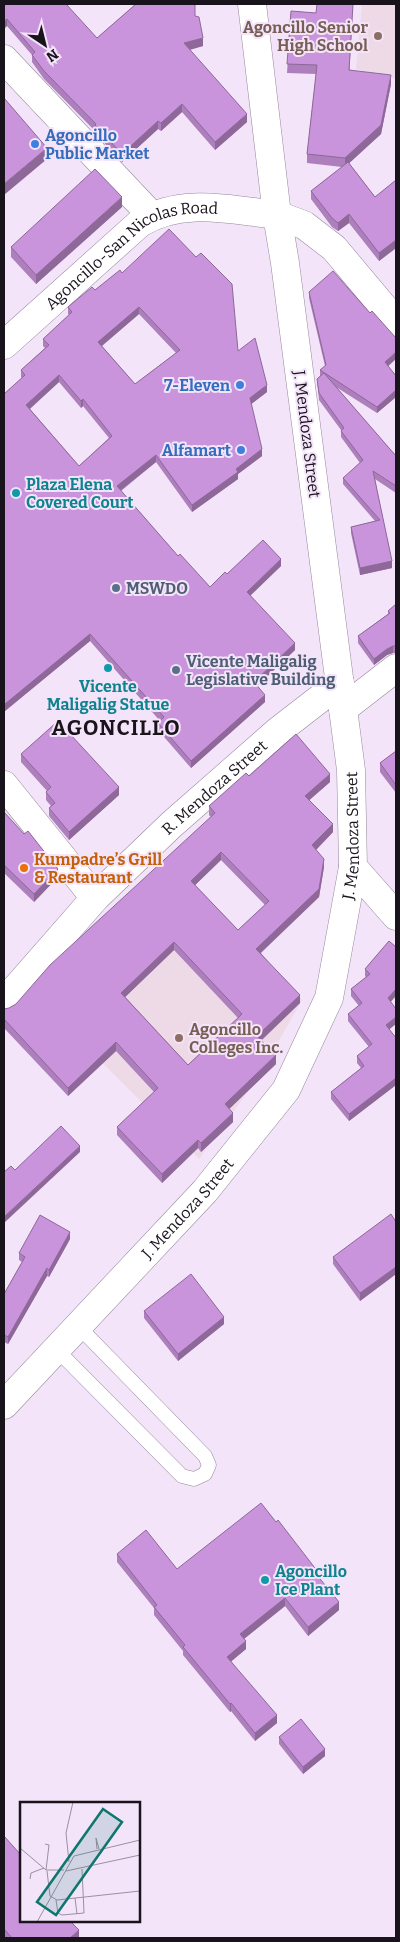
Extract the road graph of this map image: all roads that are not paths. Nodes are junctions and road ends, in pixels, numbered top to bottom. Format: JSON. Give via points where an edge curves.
{"nodes":[{"id":1,"x":252,"y":4,"type":"edge"},
{"id":2,"x":4,"y":59,"type":"edge"},
{"id":3,"x":152,"y":216,"type":"junction"},
{"id":4,"x":277,"y":216,"type":"junction"},
{"id":5,"x":396,"y":322,"type":"edge"},
{"id":6,"x":4,"y":345,"type":"edge"},
{"id":7,"x":396,"y":668,"type":"edge"},
{"id":8,"x":342,"y":696,"type":"junction"},
{"id":9,"x":4,"y":785,"type":"edge"},
{"id":10,"x":352,"y":867,"type":"junction"},
{"id":11,"x":96,"y":898,"type":"junction"},
{"id":12,"x":396,"y":916,"type":"edge"},
{"id":13,"x":4,"y":1002,"type":"edge"},
{"id":14,"x":78,"y":1326,"type":"junction"},
{"id":15,"x":56,"y":1349,"type":"junction"},
{"id":16,"x":4,"y":1405,"type":"edge"}],
"edges":[{"from":1,"to":4,"type":"main road","name":"J. Mendoza Street"},
{"from":2,"to":3,"type":"main road"},
{"from":3,"to":4,"type":"main road","name":"Agoncillo-San Nicolas Road","via":[[170,209],[193,206]]},
{"from":3,"to":6,"type":"main road","name":"Agoncillo-San Nicolas Road","via":[[140,223]]},
{"from":4,"to":5,"type":"main road","name":"Agoncillo-San Nicolas Road","via":[[304,225],[334,248]]},
{"from":4,"to":8,"type":"main road","name":"J. Mendoza Street"},
{"from":7,"to":8,"type":"main road","name":"R. Mendoza Street"},
{"from":8,"to":10,"type":"main road","name":"J. Mendoza Street","via":[[351,770]]},
{"from":8,"to":11,"type":"main road","name":"R. Mendoza Street","via":[[278,731],[171,825]]},
{"from":9,"to":11,"type":"main road"},
{"from":10,"to":12,"type":"main road"},
{"from":10,"to":14,"type":"main road","name":"J. Mendoza Street","via":[[329,998],[286,1090],[205,1191]]},
{"from":11,"to":13,"type":"main road","name":"R. Mendoza Street"},
{"from":14,"to":15,"type":"main road","name":"J. Mendoza Street"},
{"from":14,"to":15,"type":"lane","via":[[205,1456],[209,1465],[205,1474],[194,1479],[182,1476]]},
{"from":15,"to":16,"type":"main road","name":"J. Mendoza Street"}]}
